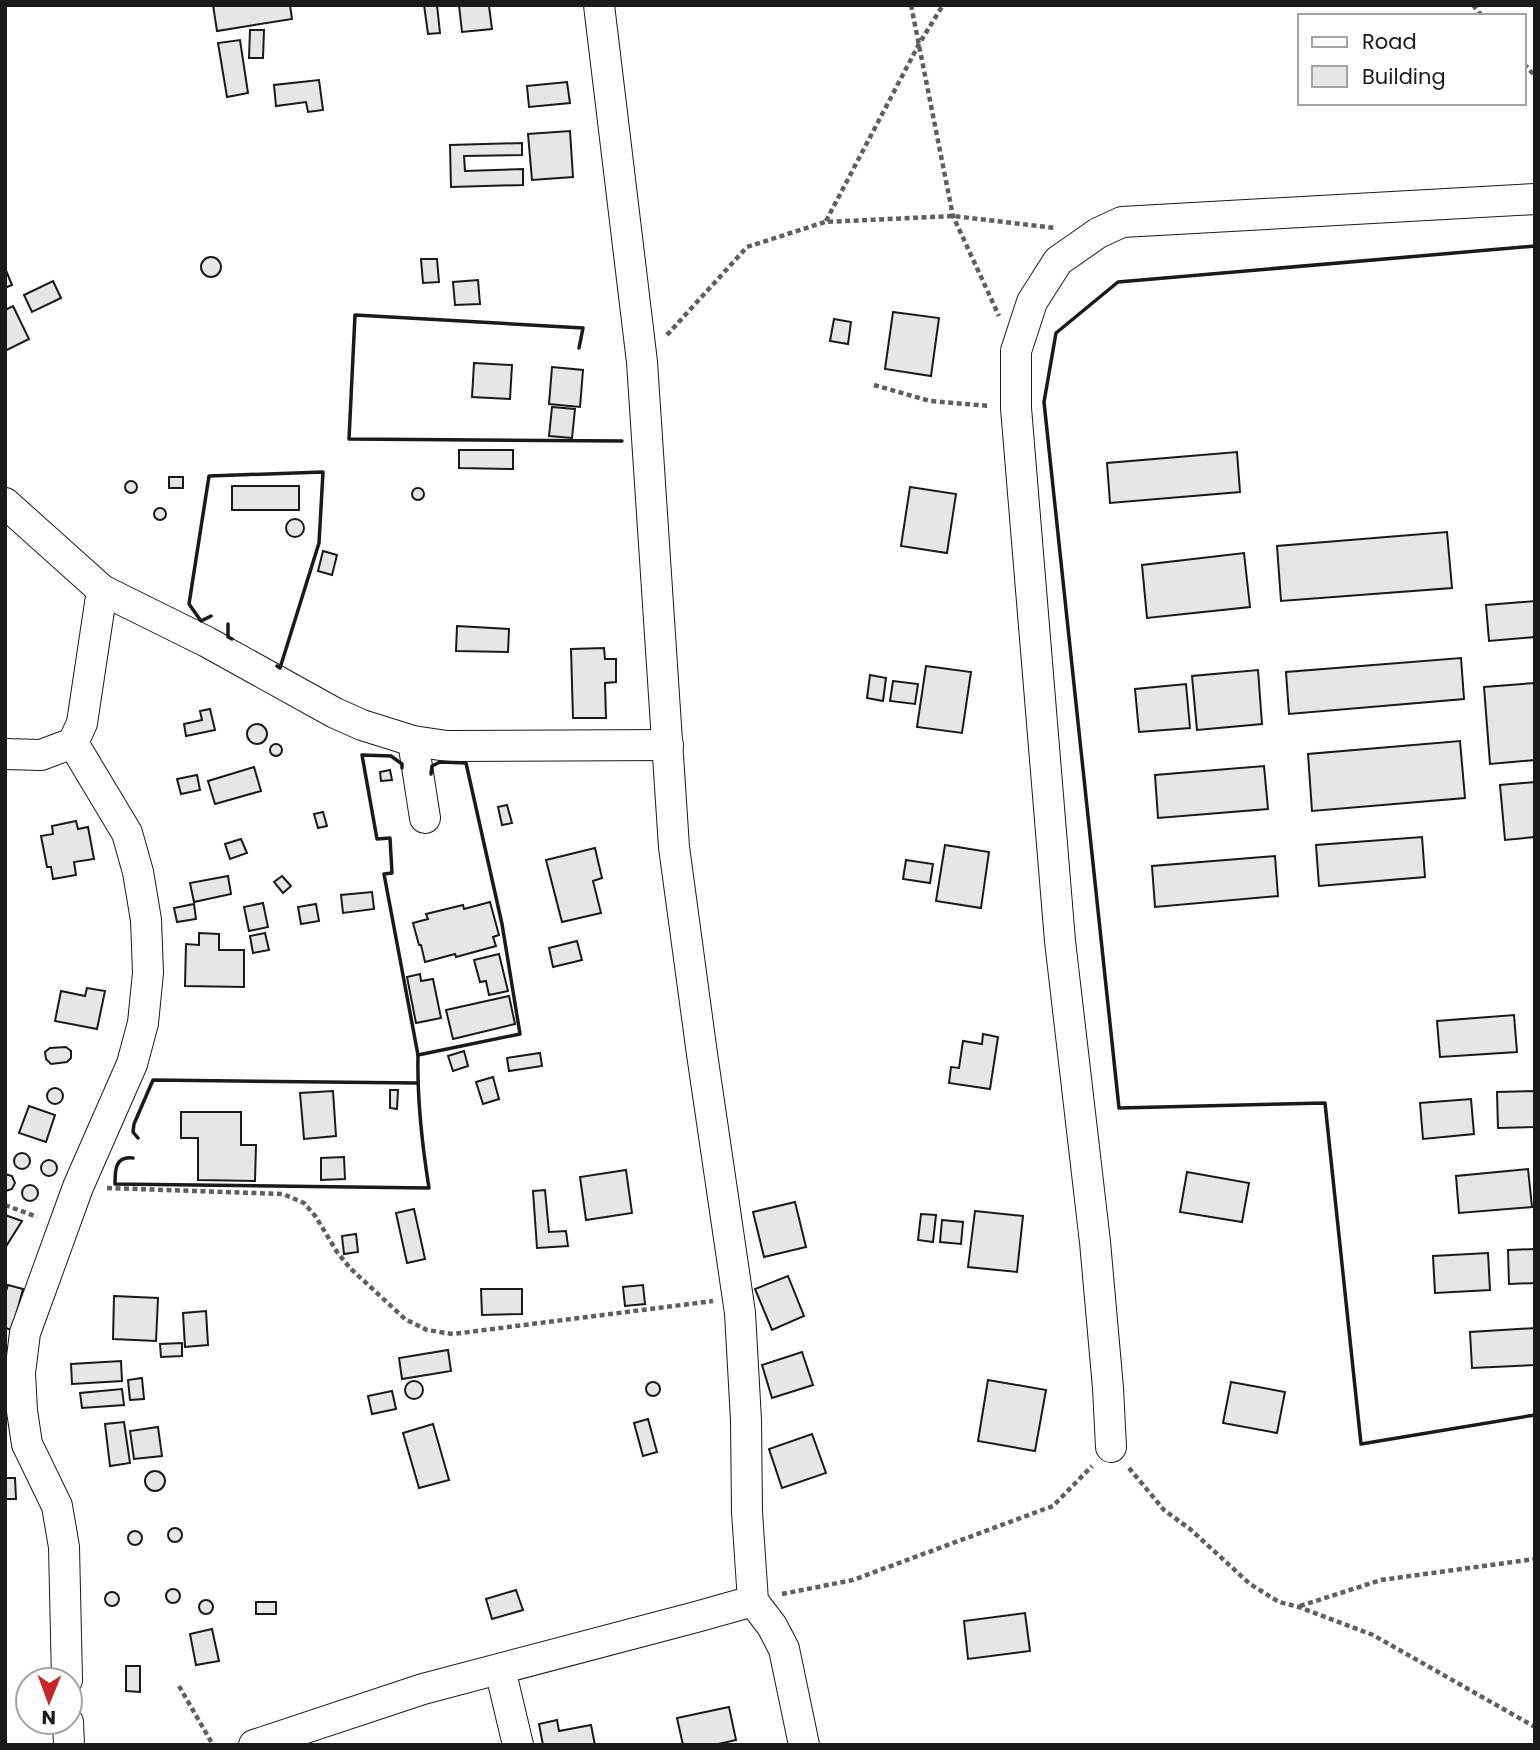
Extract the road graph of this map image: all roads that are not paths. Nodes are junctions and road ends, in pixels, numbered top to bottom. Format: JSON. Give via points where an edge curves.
{"nodes":[{"id":1,"x":599,"y":5,"type":"edge"},
{"id":2,"x":1535,"y":199,"type":"edge"},
{"id":3,"x":5,"y":503,"type":"edge"},
{"id":4,"x":103,"y":590,"type":"junction"},
{"id":5,"x":413,"y":741,"type":"junction"},
{"id":6,"x":73,"y":743,"type":"junction"},
{"id":7,"x":668,"y":746,"type":"junction"},
{"id":8,"x":5,"y":754,"type":"edge"},
{"id":9,"x":425,"y":818,"type":"dead end"},
{"id":10,"x":1111,"y":1447,"type":"road end"},
{"id":11,"x":753,"y":1601,"type":"junction"},
{"id":12,"x":67,"y":1666,"type":"edge"},
{"id":13,"x":500,"y":1668,"type":"junction"},
{"id":14,"x":254,"y":1745,"type":"edge"},
{"id":15,"x":518,"y":1745,"type":"edge"},
{"id":16,"x":804,"y":1745,"type":"edge"}],
"edges":[{"from":1,"to":7,"type":"street","via":[[642,362]]},
{"from":2,"to":10,"type":"street","via":[[1122,222],[1058,261],[1031,302],[1016,351],[1016,408],[1060,941],[1094,1242]]},
{"from":3,"to":4,"type":"street"},
{"from":4,"to":5,"type":"street","via":[[335,713]]},
{"from":4,"to":6,"type":"street","via":[[82,723]]},
{"from":5,"to":7,"type":"street","via":[[447,746]]},
{"from":5,"to":9,"type":"street"},
{"from":6,"to":8,"type":"street","via":[[41,755]]},
{"from":6,"to":12,"type":"street","via":[[127,833],[146,920],[148,973],[144,1023],[132,1064],[62,1226],[25,1333],[20,1373],[27,1444],[57,1506],[64,1547]]},
{"from":7,"to":11,"type":"street","via":[[674,847],[738,1298]]},
{"from":11,"to":13,"type":"street"},
{"from":11,"to":16,"type":"street","via":[[784,1649]]},
{"from":13,"to":14,"type":"street"},
{"from":13,"to":15,"type":"street"}]}
